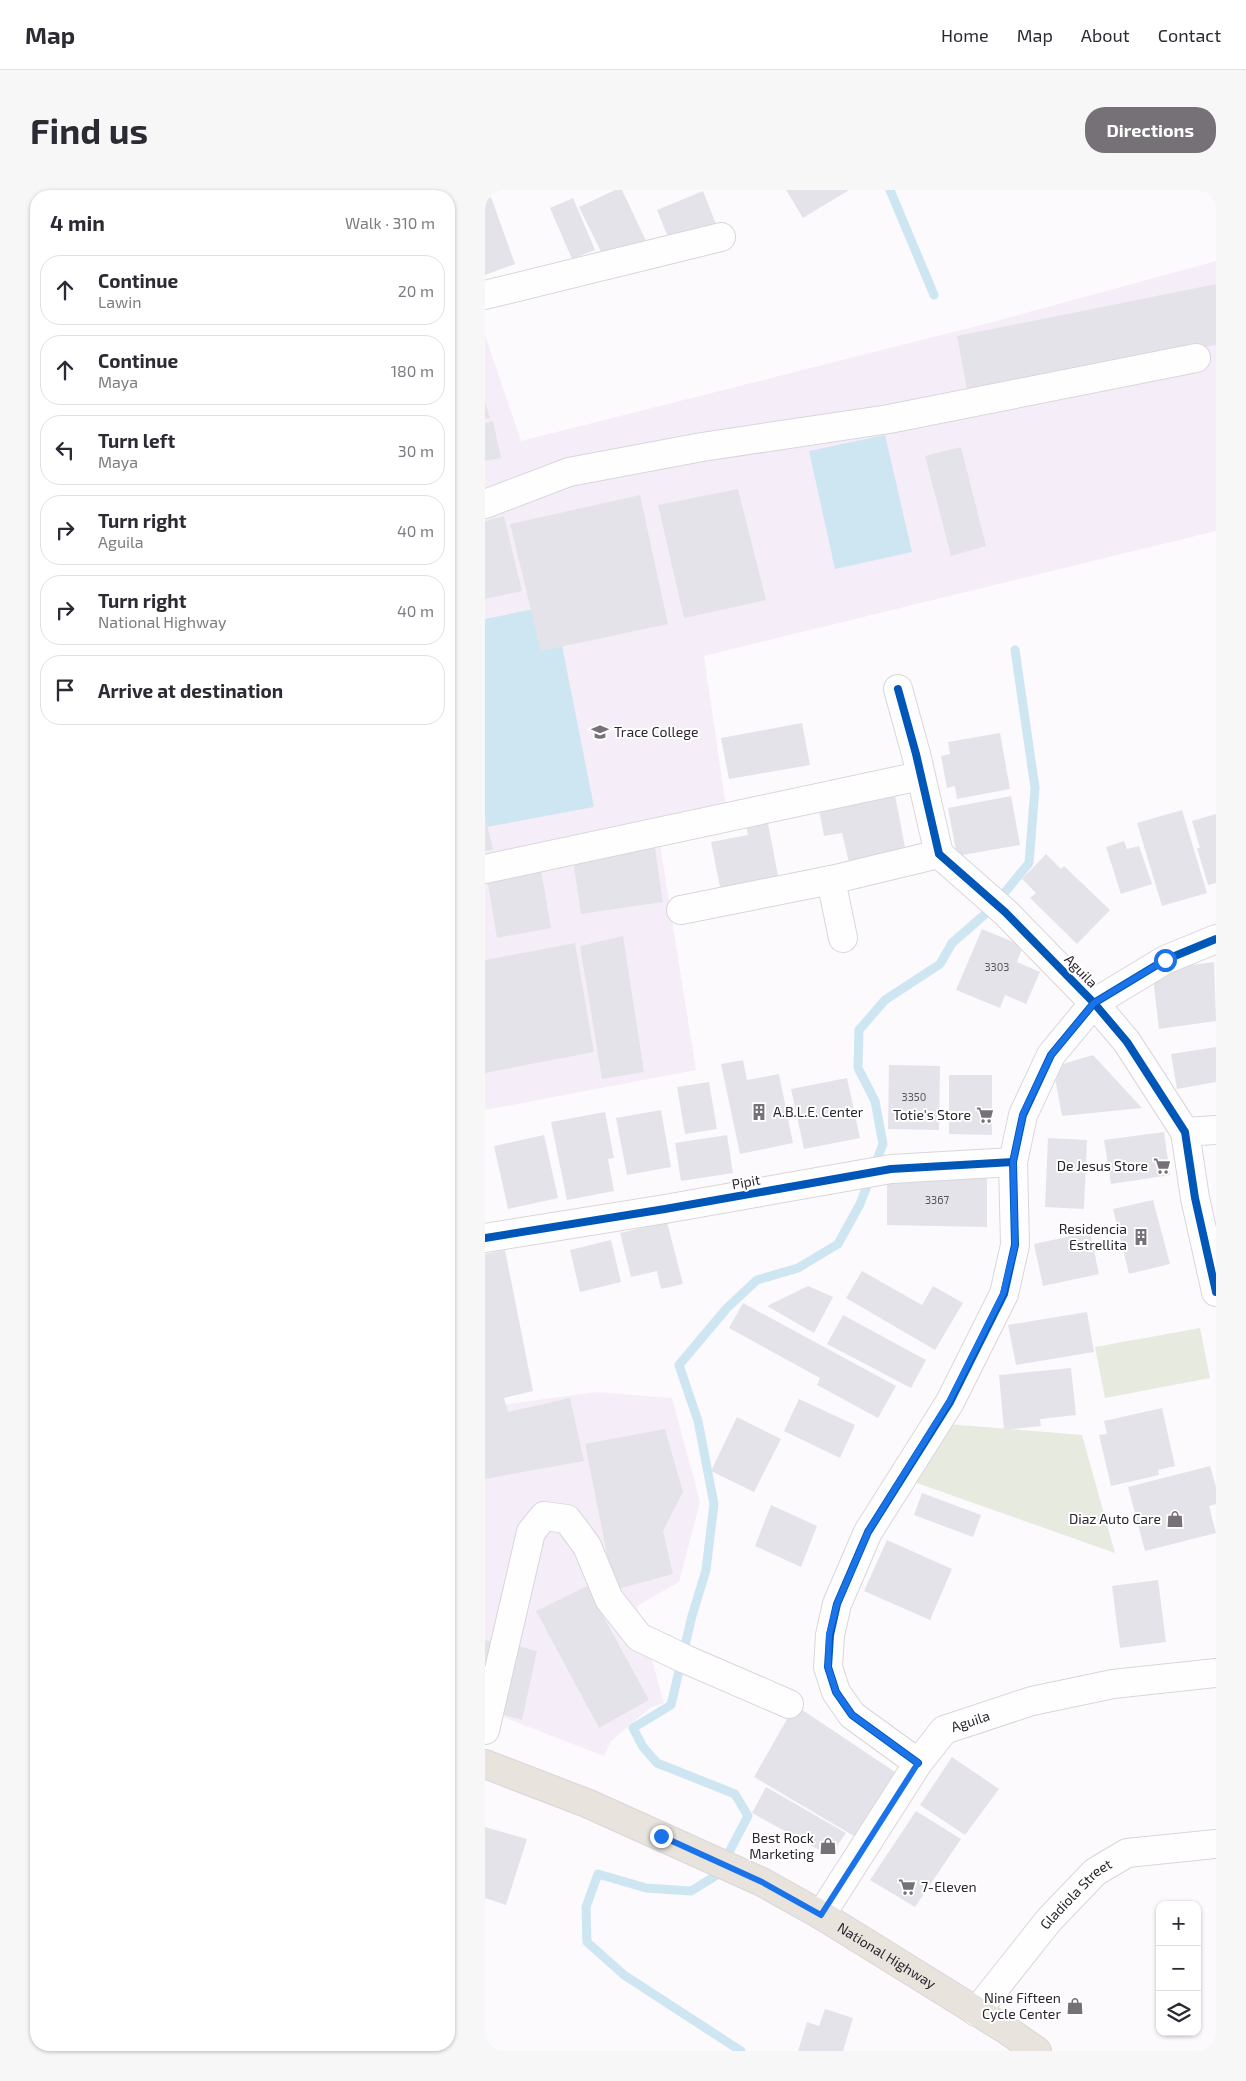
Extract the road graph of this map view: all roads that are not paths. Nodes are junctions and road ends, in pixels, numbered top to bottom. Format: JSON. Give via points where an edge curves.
{"nodes":[{"id":1,"x":721,"y":237,"type":"dead end"},
{"id":2,"x":485,"y":295,"type":"edge"},
{"id":3,"x":1196,"y":358,"type":"dead end"},
{"id":4,"x":485,"y":504,"type":"edge"},
{"id":5,"x":898,"y":689,"type":"dead end"},
{"id":6,"x":920,"y":776,"type":"junction"},
{"id":7,"x":939,"y":854,"type":"junction"},
{"id":8,"x":485,"y":869,"type":"edge"},
{"id":9,"x":831,"y":880,"type":"junction"},
{"id":10,"x":681,"y":910,"type":"dead end"},
{"id":11,"x":843,"y":938,"type":"dead end"},
{"id":12,"x":1216,"y":939,"type":"edge"},
{"id":13,"x":1094,"y":1003,"type":"junction"},
{"id":14,"x":1216,"y":1130,"type":"edge"},
{"id":15,"x":1185,"y":1132,"type":"junction"},
{"id":16,"x":1013,"y":1162,"type":"junction"},
{"id":17,"x":485,"y":1238,"type":"edge"},
{"id":18,"x":1216,"y":1292,"type":"edge"},
{"id":19,"x":1216,"y":1673,"type":"edge"},
{"id":20,"x":789,"y":1704,"type":"dead end"},
{"id":21,"x":485,"y":1730,"type":"edge"},
{"id":22,"x":918,"y":1763,"type":"junction"},
{"id":23,"x":485,"y":1764,"type":"edge"},
{"id":24,"x":1216,"y":1844,"type":"edge"},
{"id":25,"x":821,"y":1915,"type":"junction"},
{"id":26,"x":976,"y":2012,"type":"junction"},
{"id":27,"x":1037,"y":2051,"type":"edge"}],
"edges":[{"from":1,"to":2,"type":"street"},
{"from":3,"to":4,"type":"street","via":[[889,419],[702,447],[569,472]]},
{"from":5,"to":6,"type":"street"},
{"from":6,"to":7,"type":"street"},
{"from":6,"to":8,"type":"street"},
{"from":7,"to":9,"type":"street"},
{"from":7,"to":13,"type":"street","name":"Aguila","via":[[997,904]]},
{"from":9,"to":10,"type":"street"},
{"from":9,"to":11,"type":"street"},
{"from":12,"to":13,"type":"street","via":[[1165,960]]},
{"from":13,"to":15,"type":"street","name":"Aguila","via":[[1127,1042]]},
{"from":13,"to":16,"type":"street","via":[[1051,1055],[1023,1114]]},
{"from":14,"to":15,"type":"street"},
{"from":15,"to":18,"type":"street","name":"Aguila","via":[[1195,1198]]},
{"from":16,"to":17,"type":"street","name":"Pipit","via":[[891,1168]]},
{"from":16,"to":22,"type":"street","via":[[1015,1245],[1003,1294],[949,1402],[868,1532],[837,1604],[829,1635],[828,1667],[836,1692],[852,1715]]},
{"from":19,"to":22,"type":"street","name":"Aguila","via":[[1113,1684],[1032,1701],[944,1730]]},
{"from":20,"to":21,"type":"street","via":[[639,1637],[609,1599],[587,1546],[567,1519],[543,1516],[531,1532]]},
{"from":22,"to":25,"type":"street","name":"Aguila"},
{"from":23,"to":25,"type":"main road","name":"National Highway","via":[[589,1804],[693,1850],[762,1882]]},
{"from":24,"to":26,"type":"street","name":"Gladiola Street","via":[[1127,1853],[1095,1872],[1049,1920]]},
{"from":25,"to":26,"type":"main road","name":"National Highway"},
{"from":26,"to":27,"type":"main road","name":"National Highway"}]}
